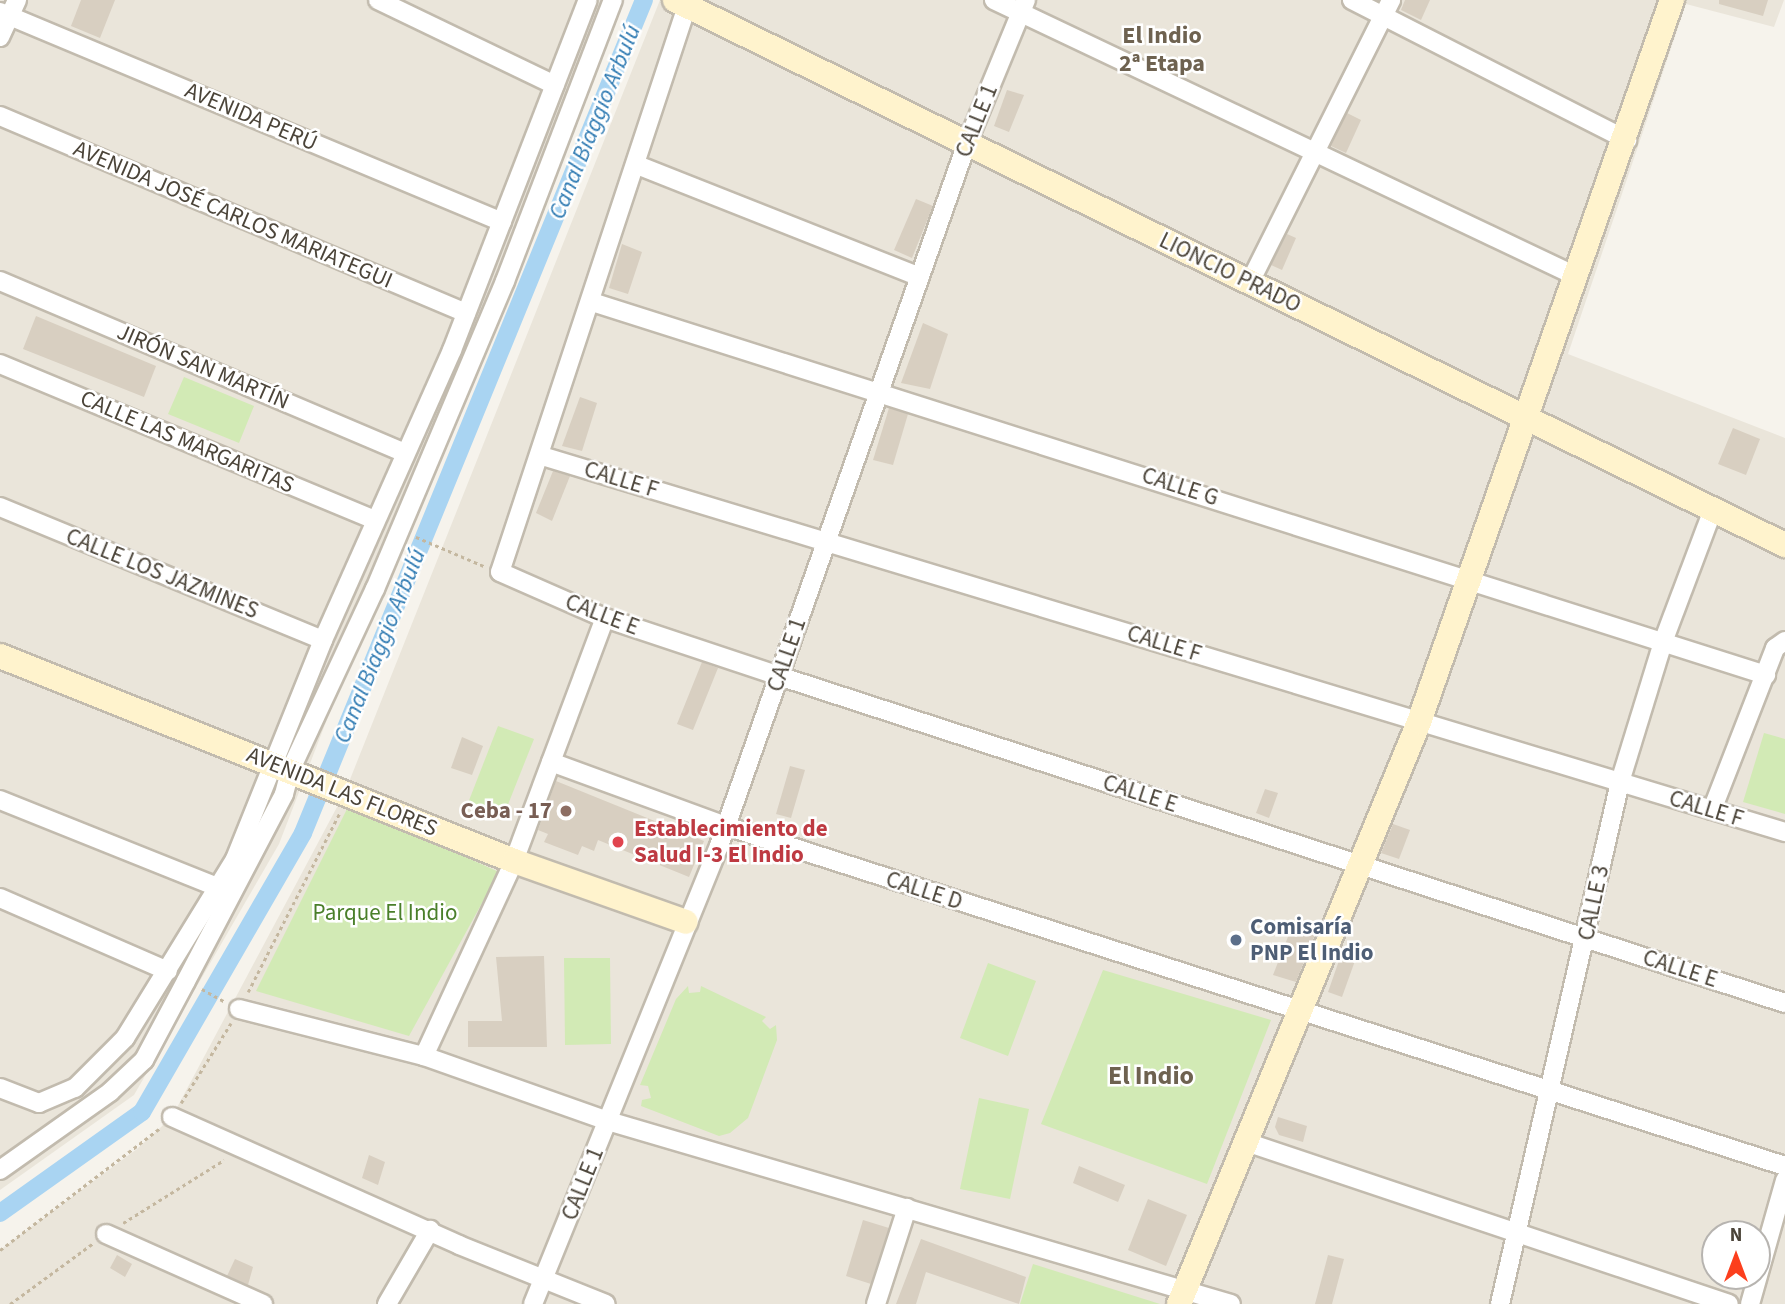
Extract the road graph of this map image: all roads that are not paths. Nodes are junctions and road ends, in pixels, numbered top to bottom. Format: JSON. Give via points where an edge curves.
{"nodes":[{"id":1,"x":378,"y":0,"type":"edge"},
{"id":2,"x":588,"y":0,"type":"edge"},
{"id":3,"x":613,"y":0,"type":"edge"},
{"id":4,"x":994,"y":0,"type":"edge"},
{"id":5,"x":1352,"y":0,"type":"edge"},
{"id":6,"x":1672,"y":0,"type":"edge"},
{"id":7,"x":682,"y":2,"type":"edge"},
{"id":8,"x":1023,"y":7,"type":"edge"},
{"id":9,"x":1387,"y":8,"type":"edge"},
{"id":10,"x":9,"y":9,"type":"edge"},
{"id":11,"x":0,"y":37,"type":"edge"},
{"id":12,"x":555,"y":85,"type":"junction"},
{"id":13,"x":0,"y":116,"type":"edge"},
{"id":14,"x":1627,"y":140,"type":"junction"},
{"id":15,"x":967,"y":143,"type":"junction"},
{"id":16,"x":1314,"y":154,"type":"junction"},
{"id":17,"x":637,"y":164,"type":"junction"},
{"id":18,"x":502,"y":222,"type":"junction"},
{"id":19,"x":920,"y":277,"type":"junction"},
{"id":20,"x":1578,"y":277,"type":"junction"},
{"id":21,"x":0,"y":281,"type":"edge"},
{"id":22,"x":1250,"y":282,"type":"junction"},
{"id":23,"x":592,"y":302,"type":"junction"},
{"id":24,"x":466,"y":313,"type":"junction"},
{"id":25,"x":0,"y":363,"type":"edge"},
{"id":26,"x":880,"y":391,"type":"junction"},
{"id":27,"x":1528,"y":419,"type":"junction"},
{"id":28,"x":405,"y":453,"type":"junction"},
{"id":29,"x":542,"y":456,"type":"junction"},
{"id":30,"x":0,"y":507,"type":"edge"},
{"id":31,"x":1713,"y":510,"type":"junction"},
{"id":32,"x":375,"y":520,"type":"junction"},
{"id":33,"x":827,"y":541,"type":"junction"},
{"id":34,"x":1785,"y":545,"type":"edge"},
{"id":35,"x":1468,"y":579,"type":"junction"},
{"id":36,"x":605,"y":618,"type":"junction"},
{"id":37,"x":323,"y":640,"type":"junction"},
{"id":38,"x":1785,"y":641,"type":"edge"},
{"id":39,"x":1663,"y":642,"type":"junction"},
{"id":40,"x":0,"y":656,"type":"edge"},
{"id":41,"x":1766,"y":674,"type":"junction"},
{"id":42,"x":779,"y":677,"type":"junction"},
{"id":43,"x":1419,"y":722,"type":"junction"},
{"id":44,"x":551,"y":762,"type":"junction"},
{"id":45,"x":288,"y":770,"type":"junction"},
{"id":46,"x":1620,"y":782,"type":"junction"},
{"id":47,"x":0,"y":800,"type":"edge"},
{"id":48,"x":1712,"y":810,"type":"junction"},
{"id":49,"x":726,"y":826,"type":"junction"},
{"id":50,"x":1785,"y":832,"type":"edge"},
{"id":51,"x":514,"y":861,"type":"junction"},
{"id":52,"x":1361,"y":866,"type":"junction"},
{"id":53,"x":218,"y":887,"type":"junction"},
{"id":54,"x":0,"y":898,"type":"edge"},
{"id":55,"x":686,"y":922,"type":"junction"},
{"id":56,"x":1587,"y":939,"type":"junction"},
{"id":57,"x":168,"y":971,"type":"junction"},
{"id":58,"x":1785,"y":1003,"type":"edge"},
{"id":59,"x":234,"y":1007,"type":"road end"},
{"id":60,"x":1300,"y":1013,"type":"junction"},
{"id":61,"x":424,"y":1056,"type":"junction"},
{"id":62,"x":0,"y":1088,"type":"edge"},
{"id":63,"x":1552,"y":1091,"type":"junction"},
{"id":64,"x":172,"y":1117,"type":"road end"},
{"id":65,"x":608,"y":1121,"type":"junction"},
{"id":66,"x":1246,"y":1142,"type":"junction"},
{"id":67,"x":1785,"y":1166,"type":"edge"},
{"id":68,"x":0,"y":1170,"type":"edge"},
{"id":69,"x":1785,"y":1180,"type":"edge"},
{"id":70,"x":907,"y":1208,"type":"junction"},
{"id":71,"x":430,"y":1230,"type":"junction"},
{"id":72,"x":106,"y":1234,"type":"dead end"},
{"id":73,"x":1516,"y":1235,"type":"junction"},
{"id":74,"x":543,"y":1279,"type":"junction"},
{"id":75,"x":1182,"y":1296,"type":"edge"},
{"id":76,"x":263,"y":1304,"type":"edge"},
{"id":77,"x":387,"y":1304,"type":"edge"},
{"id":78,"x":533,"y":1304,"type":"edge"},
{"id":79,"x":607,"y":1304,"type":"edge"},
{"id":80,"x":876,"y":1304,"type":"edge"},
{"id":81,"x":1231,"y":1304,"type":"edge"},
{"id":82,"x":1500,"y":1304,"type":"edge"},
{"id":83,"x":1729,"y":1304,"type":"edge"},
{"id":84,"x":1750,"y":1304,"type":"edge"}],
"edges":[{"from":1,"to":12,"type":"street"},
{"from":2,"to":12,"type":"street"},
{"from":3,"to":45,"type":"street","via":[[499,293],[375,589]]},
{"from":4,"to":8,"type":"street"},
{"from":5,"to":9,"type":"street"},
{"from":6,"to":14,"type":"street"},
{"from":7,"to":15,"type":"street","name":"LIONCIO PRADO"},
{"from":7,"to":17,"type":"street"},
{"from":8,"to":15,"type":"street","name":"CALLE 1"},
{"from":8,"to":16,"type":"street"},
{"from":9,"to":14,"type":"street"},
{"from":9,"to":16,"type":"street"},
{"from":10,"to":11,"type":"street"},
{"from":10,"to":18,"type":"street","name":"AVENIDA PERÚ"},
{"from":12,"to":18,"type":"street"},
{"from":13,"to":24,"type":"street","name":"AVENIDA JOSÉ CARLOS MARIATEGUI"},
{"from":14,"to":20,"type":"street"},
{"from":15,"to":19,"type":"street","name":"CALLE 1"},
{"from":15,"to":22,"type":"street","name":"LIONCIO PRADO"},
{"from":16,"to":20,"type":"street"},
{"from":16,"to":22,"type":"street"},
{"from":17,"to":19,"type":"street"},
{"from":17,"to":23,"type":"street"},
{"from":18,"to":24,"type":"street"},
{"from":19,"to":26,"type":"street","name":"CALLE 1"},
{"from":20,"to":27,"type":"street"},
{"from":21,"to":28,"type":"street","name":"JIRÓN SAN MARTÍN"},
{"from":22,"to":27,"type":"street","name":"LIONCIO PRADO"},
{"from":23,"to":26,"type":"street","name":"CALLE G"},
{"from":23,"to":29,"type":"street"},
{"from":24,"to":28,"type":"street"},
{"from":25,"to":32,"type":"street","name":"CALLE LAS MARGARITAS"},
{"from":26,"to":33,"type":"street","name":"CALLE 1"},
{"from":26,"to":35,"type":"street","name":"CALLE G"},
{"from":27,"to":31,"type":"street","name":"LIONCIO PRADO"},
{"from":27,"to":35,"type":"street"},
{"from":28,"to":32,"type":"street"},
{"from":29,"to":33,"type":"street","name":"CALLE F"},
{"from":29,"to":36,"type":"street","name":"CALLE E","via":[[500,572]]},
{"from":30,"to":37,"type":"street","name":"CALLE LOS JAZMINES"},
{"from":31,"to":34,"type":"street","name":"LIONCIO PRADO"},
{"from":31,"to":39,"type":"street","name":"CALLE 3"},
{"from":32,"to":37,"type":"street"},
{"from":33,"to":42,"type":"street","name":"CALLE 1"},
{"from":33,"to":43,"type":"street","name":"CALLE F"},
{"from":35,"to":39,"type":"street","name":"CALLE G"},
{"from":35,"to":43,"type":"street"},
{"from":36,"to":42,"type":"street","name":"CALLE E"},
{"from":36,"to":44,"type":"street"},
{"from":37,"to":45,"type":"street"},
{"from":38,"to":41,"type":"street","via":[[1775,648]]},
{"from":39,"to":41,"type":"street","name":"CALLE G"},
{"from":39,"to":46,"type":"street","name":"CALLE 3"},
{"from":40,"to":45,"type":"street","name":"AVENIDA LAS FLORES"},
{"from":41,"to":48,"type":"street"},
{"from":42,"to":49,"type":"street","name":"CALLE 1"},
{"from":42,"to":52,"type":"street","name":"CALLE E"},
{"from":43,"to":46,"type":"street","name":"CALLE F"},
{"from":43,"to":52,"type":"street"},
{"from":44,"to":49,"type":"street","name":"CALLE D"},
{"from":44,"to":51,"type":"street"},
{"from":45,"to":51,"type":"street","name":"AVENIDA LAS FLORES"},
{"from":45,"to":53,"type":"street"},
{"from":45,"to":68,"type":"street","via":[[284,794],[144,1060],[110,1092]]},
{"from":46,"to":48,"type":"street","name":"CALLE F"},
{"from":46,"to":56,"type":"street","name":"CALLE 3"},
{"from":47,"to":53,"type":"street"},
{"from":48,"to":50,"type":"street","name":"CALLE F"},
{"from":49,"to":55,"type":"street","name":"CALLE 1"},
{"from":49,"to":60,"type":"street","name":"CALLE D"},
{"from":51,"to":55,"type":"street","name":"AVENIDA LAS FLORES"},
{"from":51,"to":61,"type":"street"},
{"from":52,"to":56,"type":"street","name":"CALLE E"},
{"from":52,"to":60,"type":"street"},
{"from":53,"to":57,"type":"street"},
{"from":54,"to":57,"type":"street"},
{"from":55,"to":65,"type":"street","name":"CALLE 1"},
{"from":56,"to":58,"type":"street","name":"CALLE E"},
{"from":56,"to":63,"type":"street","name":"CALLE 3"},
{"from":57,"to":62,"type":"street","via":[[125,1038],[75,1088],[39,1103]]},
{"from":59,"to":61,"type":"street"},
{"from":60,"to":63,"type":"street","name":"CALLE D"},
{"from":60,"to":66,"type":"street"},
{"from":61,"to":65,"type":"street"},
{"from":63,"to":67,"type":"street","name":"CALLE D"},
{"from":63,"to":73,"type":"street","name":"CALLE 3"},
{"from":64,"to":71,"type":"street"},
{"from":65,"to":70,"type":"street"},
{"from":65,"to":74,"type":"street","name":"CALLE 1"},
{"from":66,"to":73,"type":"street"},
{"from":66,"to":75,"type":"street"},
{"from":69,"to":84,"type":"street"},
{"from":70,"to":75,"type":"street"},
{"from":70,"to":80,"type":"street"},
{"from":71,"to":74,"type":"street"},
{"from":71,"to":77,"type":"street"},
{"from":72,"to":76,"type":"street"},
{"from":73,"to":82,"type":"street","name":"CALLE 3"},
{"from":73,"to":83,"type":"street"},
{"from":74,"to":78,"type":"street","name":"CALLE 1"},
{"from":74,"to":79,"type":"street"},
{"from":75,"to":81,"type":"street"}]}
